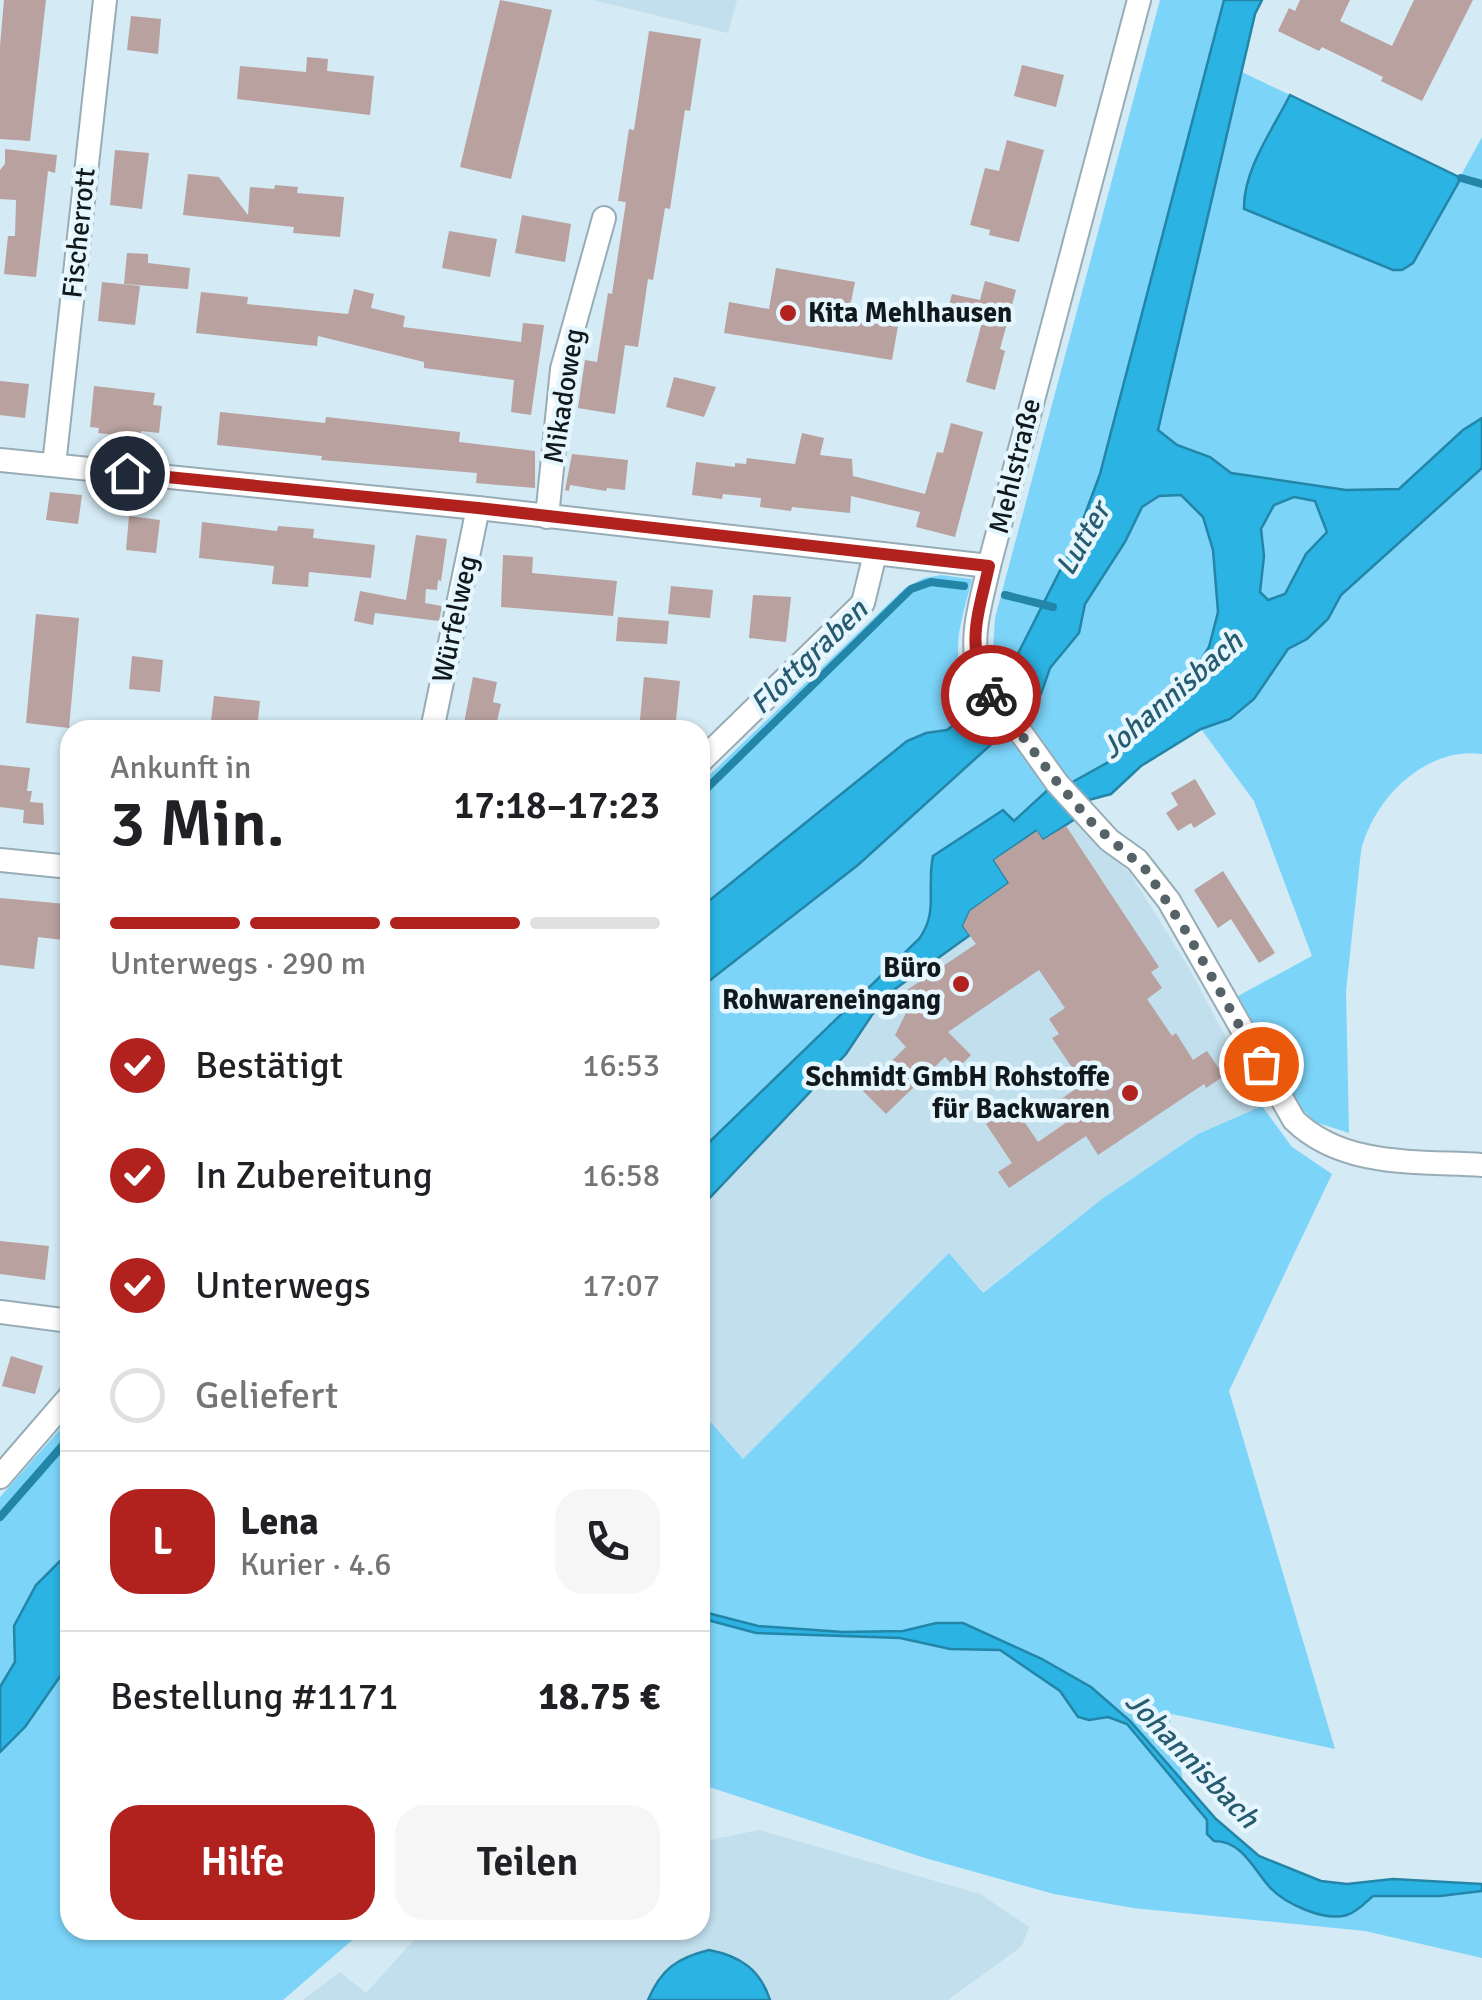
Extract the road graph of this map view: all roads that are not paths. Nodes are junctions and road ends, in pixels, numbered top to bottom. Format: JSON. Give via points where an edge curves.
{"nodes":[{"id":1,"x":104,"y":0,"type":"edge"},
{"id":2,"x":1139,"y":0,"type":"edge"},
{"id":3,"x":604,"y":218,"type":"dead end"},
{"id":4,"x":0,"y":460,"type":"edge"},
{"id":5,"x":54,"y":466,"type":"junction"},
{"id":6,"x":478,"y":508,"type":"junction"},
{"id":7,"x":547,"y":517,"type":"junction"},
{"id":8,"x":874,"y":554,"type":"junction"},
{"id":9,"x":989,"y":566,"type":"junction"},
{"id":10,"x":434,"y":720,"type":"edge"},
{"id":11,"x":710,"y":752,"type":"edge"},
{"id":12,"x":0,"y":860,"type":"edge"},
{"id":13,"x":60,"y":865,"type":"edge"},
{"id":14,"x":1482,"y":1165,"type":"edge"},
{"id":15,"x":0,"y":1312,"type":"edge"},
{"id":16,"x":60,"y":1320,"type":"edge"},
{"id":17,"x":60,"y":1407,"type":"edge"},
{"id":18,"x":0,"y":1476,"type":"edge"}],
"edges":[{"from":1,"to":5,"type":"street","name":"Fischerrott"},
{"from":2,"to":9,"type":"street","name":"Mehlstraße"},
{"from":3,"to":7,"type":"street","name":"Mikadoweg","via":[[562,369]]},
{"from":4,"to":5,"type":"street"},
{"from":5,"to":6,"type":"street"},
{"from":6,"to":7,"type":"street"},
{"from":6,"to":10,"type":"street","name":"Würfelweg"},
{"from":7,"to":8,"type":"street"},
{"from":8,"to":9,"type":"street"},
{"from":8,"to":11,"type":"street","via":[[858,609]]},
{"from":9,"to":14,"type":"street","name":"Mehlstraße","via":[[974,629],[979,674],[1057,782],[1109,840],[1137,860],[1169,902],[1294,1120],[1335,1148],[1372,1158]]},
{"from":12,"to":13,"type":"street"},
{"from":15,"to":16,"type":"street"},
{"from":17,"to":18,"type":"street"}]}
